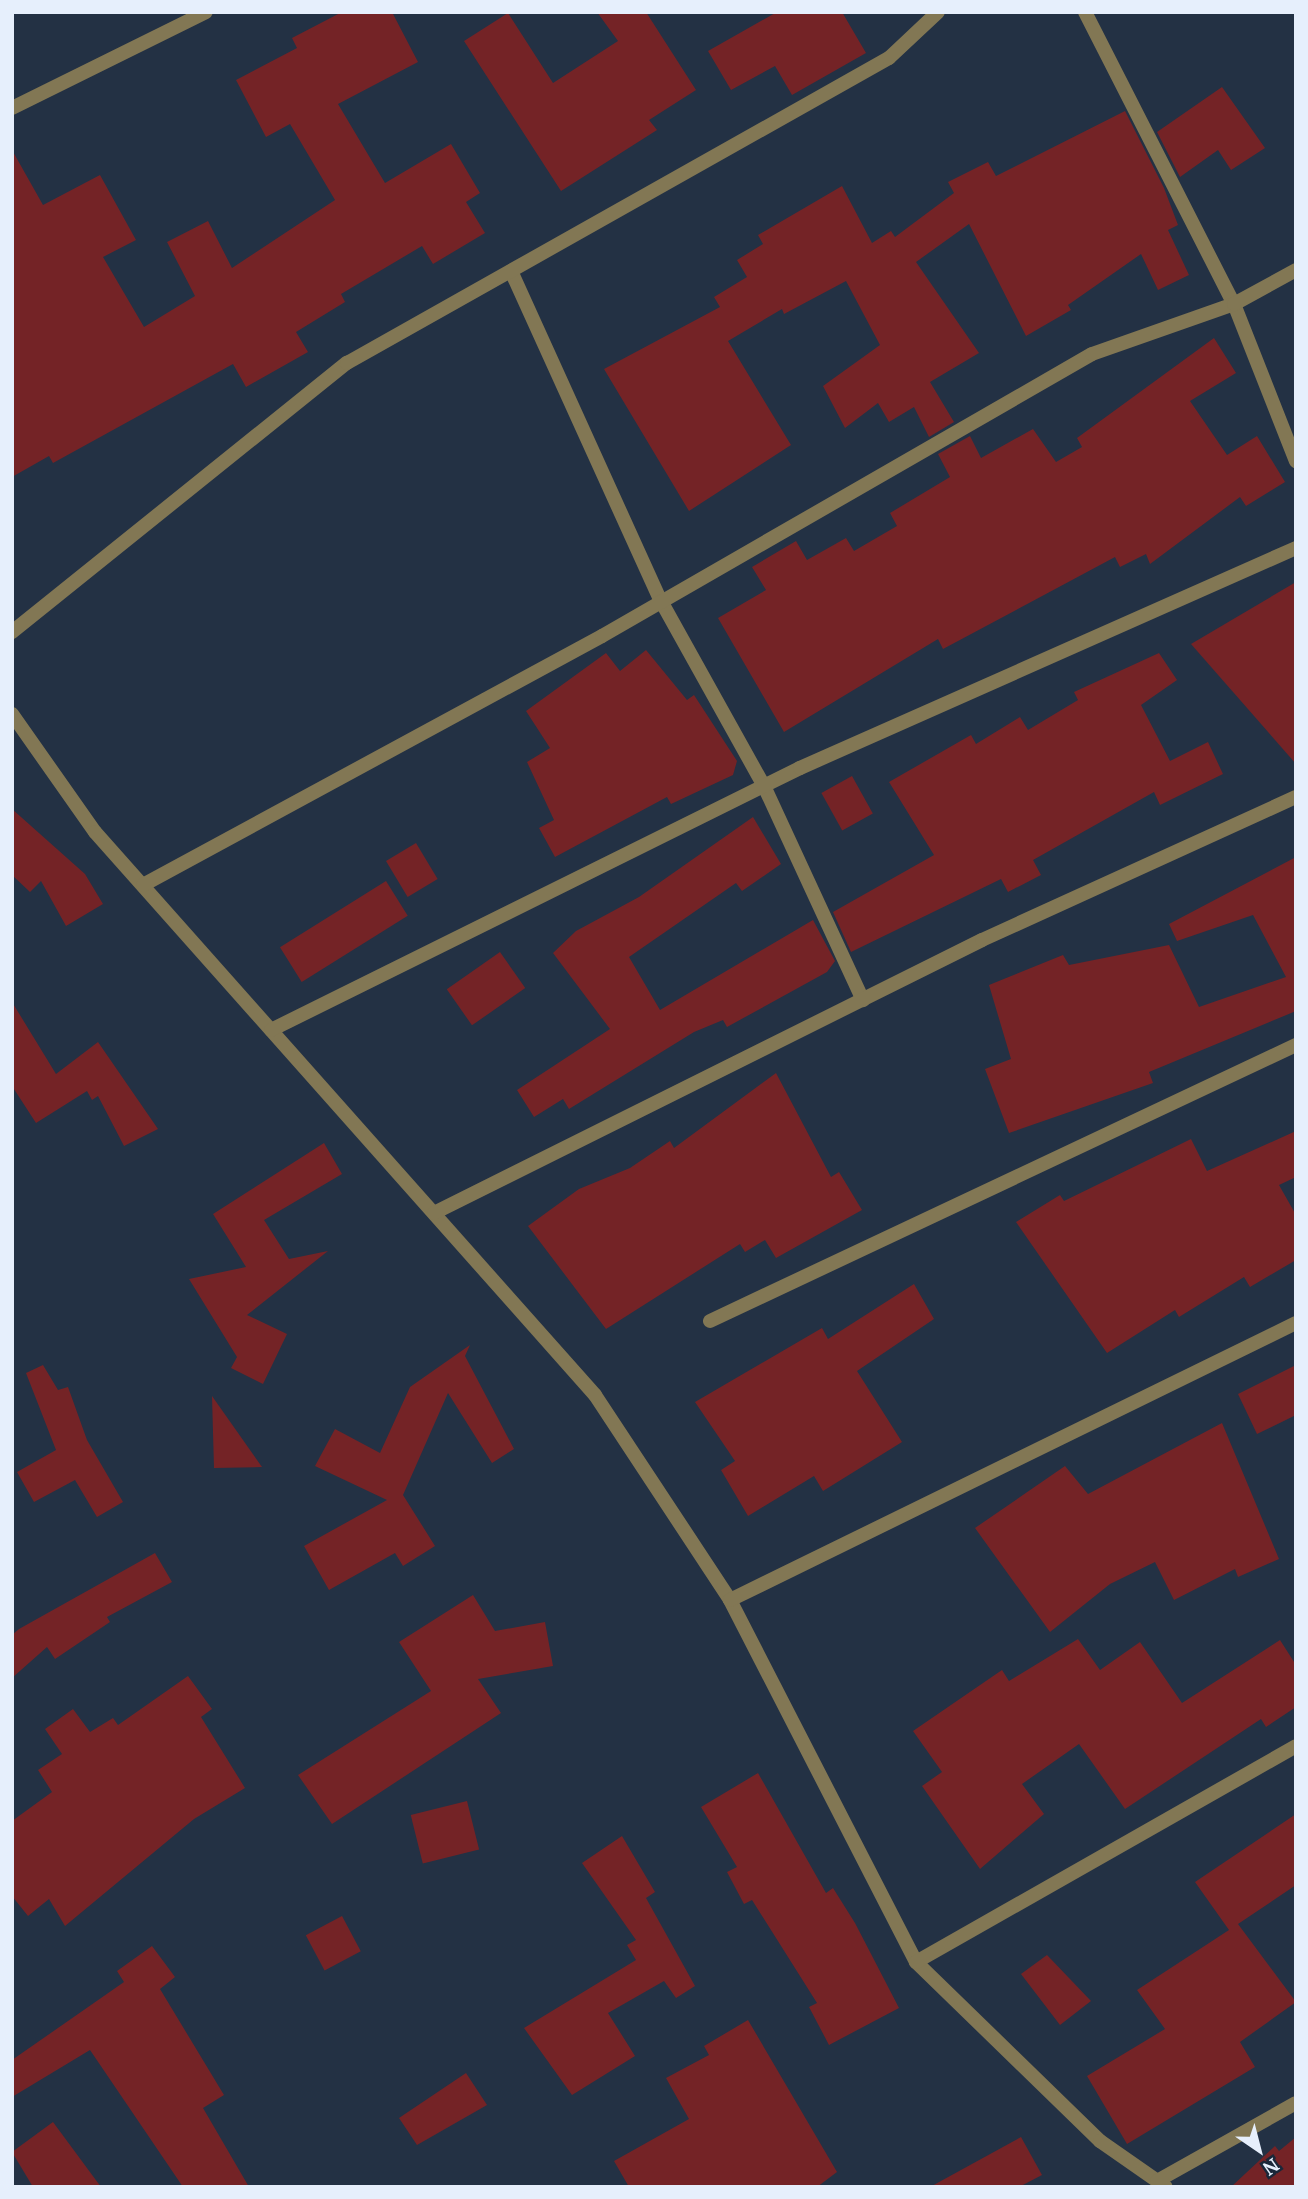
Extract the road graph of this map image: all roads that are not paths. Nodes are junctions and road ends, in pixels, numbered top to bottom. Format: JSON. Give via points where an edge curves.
{"nodes":[{"id":1,"x":206,"y":12,"type":"edge"},
{"id":2,"x":938,"y":12,"type":"edge"},
{"id":3,"x":1085,"y":12,"type":"edge"},
{"id":4,"x":12,"y":108,"type":"edge"},
{"id":5,"x":1296,"y":270,"type":"edge"},
{"id":6,"x":511,"y":271,"type":"junction"},
{"id":7,"x":1234,"y":304,"type":"junction"},
{"id":8,"x":1296,"y":461,"type":"edge"},
{"id":9,"x":1296,"y":548,"type":"edge"},
{"id":10,"x":661,"y":601,"type":"junction"},
{"id":11,"x":12,"y":632,"type":"edge"},
{"id":12,"x":12,"y":714,"type":"edge"},
{"id":13,"x":764,"y":786,"type":"junction"},
{"id":14,"x":1296,"y":797,"type":"edge"},
{"id":15,"x":143,"y":885,"type":"junction"},
{"id":16,"x":863,"y":1000,"type":"junction"},
{"id":17,"x":271,"y":1030,"type":"junction"},
{"id":18,"x":1296,"y":1045,"type":"edge"},
{"id":19,"x":434,"y":1213,"type":"junction"},
{"id":20,"x":710,"y":1321,"type":"dead end"},
{"id":21,"x":1296,"y":1323,"type":"edge"},
{"id":22,"x":730,"y":1600,"type":"junction"},
{"id":23,"x":1296,"y":1746,"type":"edge"},
{"id":24,"x":916,"y":1962,"type":"junction"},
{"id":25,"x":1296,"y":2103,"type":"edge"},
{"id":26,"x":1161,"y":2184,"type":"edge"}],
"edges":[{"from":1,"to":4,"type":"street"},
{"from":2,"to":6,"type":"street","via":[[889,58]]},
{"from":3,"to":7,"type":"street"},
{"from":5,"to":7,"type":"street"},
{"from":6,"to":10,"type":"street"},
{"from":6,"to":11,"type":"street","via":[[347,363]]},
{"from":7,"to":8,"type":"street"},
{"from":7,"to":10,"type":"street","via":[[1092,354]]},
{"from":9,"to":13,"type":"street"},
{"from":10,"to":13,"type":"street"},
{"from":10,"to":15,"type":"street"},
{"from":12,"to":15,"type":"street","via":[[95,831]]},
{"from":13,"to":16,"type":"street"},
{"from":13,"to":17,"type":"street"},
{"from":14,"to":16,"type":"street"},
{"from":15,"to":17,"type":"street"},
{"from":16,"to":19,"type":"street"},
{"from":17,"to":19,"type":"street"},
{"from":18,"to":20,"type":"street"},
{"from":19,"to":22,"type":"street","via":[[595,1395]]},
{"from":21,"to":22,"type":"street"},
{"from":22,"to":24,"type":"street"},
{"from":23,"to":24,"type":"street"},
{"from":24,"to":26,"type":"street","via":[[1100,2141]]},
{"from":25,"to":26,"type":"street"}]}
